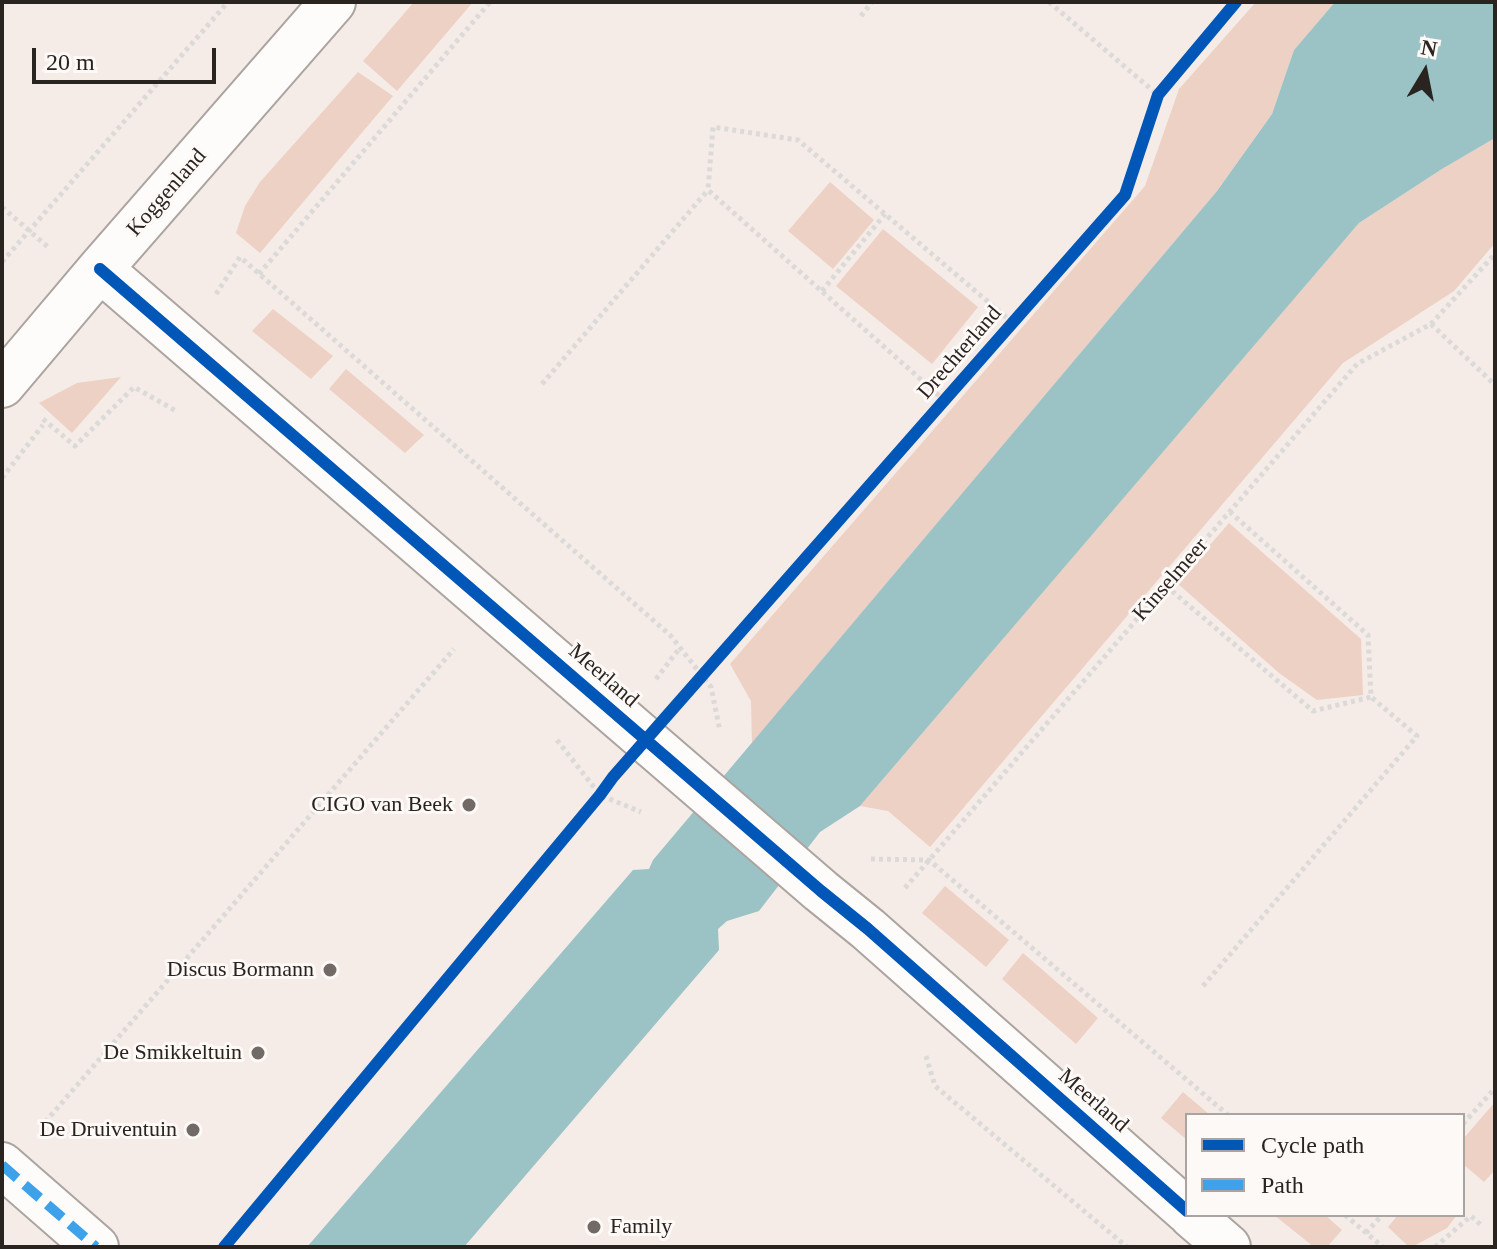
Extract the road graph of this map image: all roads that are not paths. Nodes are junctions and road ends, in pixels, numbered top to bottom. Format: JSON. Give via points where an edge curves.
{"nodes":[{"id":1,"x":333,"y":2,"type":"edge"},
{"id":2,"x":100,"y":269,"type":"junction"},
{"id":3,"x":2,"y":385,"type":"edge"},
{"id":4,"x":4,"y":1166,"type":"edge"},
{"id":5,"x":1185,"y":1209,"type":"edge"},
{"id":6,"x":1194,"y":1217,"type":"edge"},
{"id":7,"x":96,"y":1247,"type":"edge"},
{"id":8,"x":1228,"y":1247,"type":"edge"}],
"edges":[{"from":1,"to":2,"type":"street","name":"Koggenland"},
{"from":2,"to":3,"type":"street","name":"Koggenland"},
{"from":2,"to":5,"type":"street","name":"Meerland","via":[[868,929]]},
{"from":4,"to":7,"type":"street"},
{"from":6,"to":8,"type":"street","name":"Meerland"}]}
